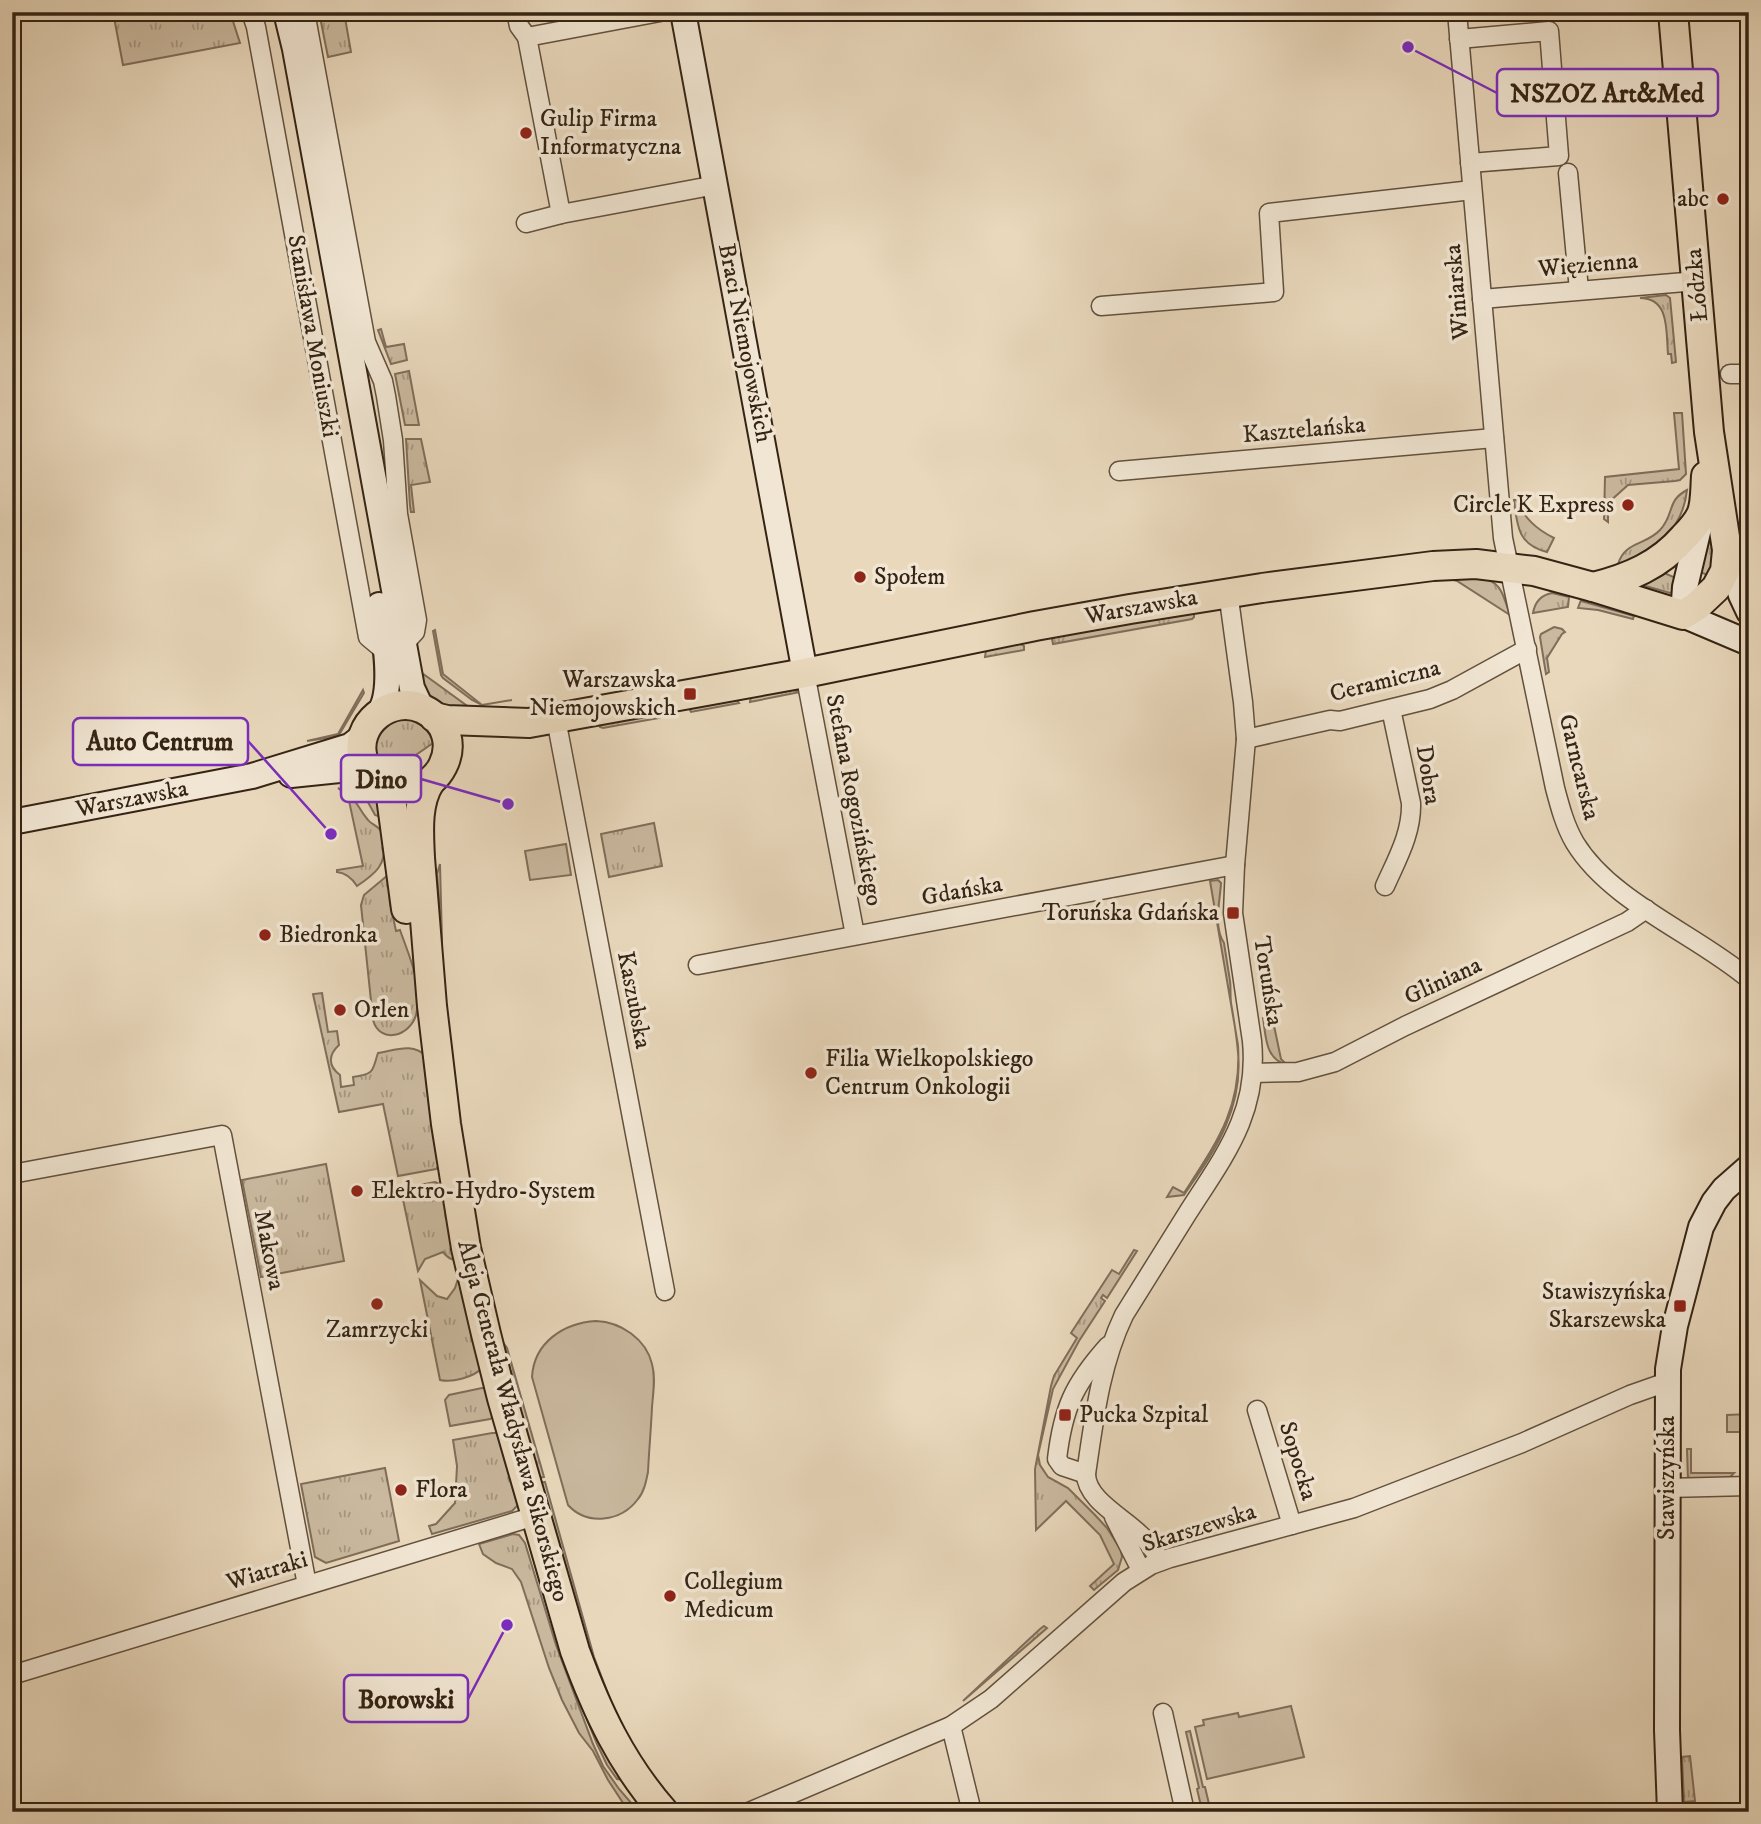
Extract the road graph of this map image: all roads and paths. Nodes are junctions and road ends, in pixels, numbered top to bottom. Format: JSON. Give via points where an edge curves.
{"nodes":[{"id":1,"x":251,"y":12,"type":"edge"},
{"id":2,"x":269,"y":12,"type":"edge"},
{"id":3,"x":286,"y":12,"type":"edge"},
{"id":4,"x":306,"y":12,"type":"edge"},
{"id":5,"x":516,"y":12,"type":"edge"},
{"id":6,"x":660,"y":12,"type":"edge"},
{"id":7,"x":684,"y":12,"type":"edge"},
{"id":8,"x":1457,"y":12,"type":"edge"},
{"id":9,"x":1673,"y":12,"type":"edge"},
{"id":10,"x":527,"y":37,"type":"junction"},
{"id":11,"x":1459,"y":39,"type":"junction"},
{"id":12,"x":1470,"y":163,"type":"junction"},
{"id":13,"x":1568,"y":173,"type":"dead end"},
{"id":14,"x":716,"y":185,"type":"junction"},
{"id":15,"x":1472,"y":190,"type":"junction"},
{"id":16,"x":561,"y":214,"type":"junction"},
{"id":17,"x":526,"y":223,"type":"dead end"},
{"id":18,"x":1697,"y":281,"type":"junction"},
{"id":19,"x":1579,"y":290,"type":"junction"},
{"id":20,"x":1482,"y":299,"type":"junction"},
{"id":21,"x":1101,"y":306,"type":"dead end"},
{"id":22,"x":1730,"y":374,"type":"dead end"},
{"id":23,"x":1749,"y":374,"type":"edge"},
{"id":24,"x":1709,"y":432,"type":"junction"},
{"id":25,"x":1494,"y":438,"type":"junction"},
{"id":26,"x":1119,"y":471,"type":"dead end"},
{"id":27,"x":1702,"y":514,"type":"junction"},
{"id":28,"x":1727,"y":550,"type":"junction"},
{"id":29,"x":1509,"y":567,"type":"junction"},
{"id":30,"x":1594,"y":587,"type":"junction"},
{"id":31,"x":1228,"y":593,"type":"junction"},
{"id":32,"x":1749,"y":612,"type":"edge"},
{"id":33,"x":1683,"y":615,"type":"junction"},
{"id":34,"x":1749,"y":643,"type":"edge"},
{"id":35,"x":395,"y":648,"type":"junction"},
{"id":36,"x":1527,"y":649,"type":"junction"},
{"id":37,"x":806,"y":674,"type":"junction"},
{"id":38,"x":1391,"y":709,"type":"junction"},
{"id":39,"x":431,"y":714,"type":"junction"},
{"id":40,"x":542,"y":721,"type":"junction"},
{"id":41,"x":372,"y":722,"type":"junction"},
{"id":42,"x":1246,"y":739,"type":"junction"},
{"id":43,"x":446,"y":758,"type":"junction"},
{"id":44,"x":252,"y":776,"type":"junction"},
{"id":45,"x":376,"y":779,"type":"junction"},
{"id":46,"x":430,"y":782,"type":"junction"},
{"id":47,"x":12,"y":822,"type":"edge"},
{"id":48,"x":1235,"y":865,"type":"junction"},
{"id":49,"x":1385,"y":886,"type":"dead end"},
{"id":50,"x":1646,"y":909,"type":"junction"},
{"id":51,"x":855,"y":935,"type":"junction"},
{"id":52,"x":698,"y":965,"type":"dead end"},
{"id":53,"x":1749,"y":979,"type":"edge"},
{"id":54,"x":432,"y":1006,"type":"junction"},
{"id":55,"x":1252,"y":1073,"type":"junction"},
{"id":56,"x":1749,"y":1167,"type":"edge"},
{"id":57,"x":12,"y":1174,"type":"edge"},
{"id":58,"x":665,"y":1291,"type":"dead end"},
{"id":59,"x":1112,"y":1341,"type":"junction"},
{"id":60,"x":1667,"y":1382,"type":"junction"},
{"id":61,"x":1068,"y":1404,"type":"junction"},
{"id":62,"x":1096,"y":1409,"type":"junction"},
{"id":63,"x":1257,"y":1410,"type":"dead end"},
{"id":64,"x":1086,"y":1474,"type":"junction"},
{"id":65,"x":1749,"y":1486,"type":"edge"},
{"id":66,"x":1667,"y":1488,"type":"junction"},
{"id":67,"x":1111,"y":1511,"type":"junction"},
{"id":68,"x":535,"y":1516,"type":"junction"},
{"id":69,"x":1292,"y":1525,"type":"junction"},
{"id":70,"x":1161,"y":1561,"type":"junction"},
{"id":71,"x":1141,"y":1570,"type":"junction"},
{"id":72,"x":307,"y":1585,"type":"junction"},
{"id":73,"x":12,"y":1675,"type":"edge"},
{"id":74,"x":1163,"y":1713,"type":"dead end"},
{"id":75,"x":951,"y":1726,"type":"junction"},
{"id":76,"x":664,"y":1812,"type":"edge"},
{"id":77,"x":749,"y":1812,"type":"edge"},
{"id":78,"x":972,"y":1812,"type":"edge"},
{"id":79,"x":1185,"y":1812,"type":"edge"},
{"id":80,"x":1670,"y":1812,"type":"edge"}],
"edges":[{"from":1,"to":35,"type":"street","name":"Stanisława Moniuszki","via":[[368,637]]},
{"from":2,"to":35,"type":"main road","name":"Stanisława Moniuszki","via":[[382,618]]},
{"from":3,"to":35,"type":"main road","name":"Stanisława Moniuszki"},
{"from":4,"to":35,"type":"street","name":"Stanisława Moniuszki","via":[[366,342],[383,382],[393,440],[398,514],[417,620],[415,632]]},
{"from":5,"to":10,"type":"street"},
{"from":6,"to":10,"type":"street"},
{"from":7,"to":14,"type":"main road","name":"Braci Niemojowskich"},
{"from":8,"to":11,"type":"street","name":"Winiarska"},
{"from":9,"to":18,"type":"main road","name":"Łódzka"},
{"from":10,"to":16,"type":"street"},
{"from":11,"to":12,"type":"street","name":"Winiarska"},
{"from":11,"to":12,"type":"street","via":[[1549,31],[1559,156]]},
{"from":12,"to":15,"type":"street","name":"Winiarska"},
{"from":13,"to":19,"type":"street"},
{"from":14,"to":16,"type":"street"},
{"from":14,"to":37,"type":"main road","name":"Braci Niemojowskich"},
{"from":15,"to":20,"type":"street","name":"Winiarska"},
{"from":15,"to":21,"type":"street","via":[[1269,213],[1274,292]]},
{"from":16,"to":17,"type":"street"},
{"from":18,"to":19,"type":"street","name":"Więzienna"},
{"from":18,"to":24,"type":"main road","name":"Łódzka"},
{"from":19,"to":20,"type":"street","name":"Więzienna"},
{"from":20,"to":25,"type":"street","name":"Winiarska"},
{"from":22,"to":23,"type":"street"},
{"from":24,"to":27,"type":"main road","name":"Łódzka"},
{"from":24,"to":28,"type":"main road","name":"Łódzka"},
{"from":25,"to":26,"type":"street","name":"Kasztelańska"},
{"from":25,"to":29,"type":"street","name":"Winiarska"},
{"from":27,"to":30,"type":"main road","via":[[1679,544],[1658,561],[1628,577]]},
{"from":27,"to":33,"type":"main road"},
{"from":28,"to":32,"type":"main road"},
{"from":28,"to":33,"type":"main road","via":[[1725,571],[1716,588]]},
{"from":29,"to":30,"type":"main road","name":"Warszawska"},
{"from":29,"to":31,"type":"main road","name":"Warszawska","via":[[1433,566]]},
{"from":29,"to":36,"type":"street","name":"Garncarska"},
{"from":30,"to":33,"type":"main road","name":"Warszawska"},
{"from":31,"to":37,"type":"main road","name":"Warszawska","via":[[1065,620]]},
{"from":31,"to":42,"type":"street","name":"Toruńska"},
{"from":33,"to":34,"type":"main road","name":"Warszawska"},
{"from":35,"to":39,"type":"main road","name":"Stanisława Moniuszki","via":[[421,705]]},
{"from":35,"to":41,"type":"main road","name":"Stanisława Moniuszki","via":[[387,696]]},
{"from":36,"to":38,"type":"street","name":"Ceramiczna","via":[[1452,690]]},
{"from":36,"to":50,"type":"street","name":"Garncarska","via":[[1563,816],[1591,865]]},
{"from":37,"to":40,"type":"main road","name":"Warszawska"},
{"from":37,"to":51,"type":"street","name":"Stefana Rogozińskiego"},
{"from":38,"to":42,"type":"street","name":"Ceramiczna"},
{"from":38,"to":49,"type":"street","name":"Dobra","via":[[1412,816]]},
{"from":39,"to":40,"type":"main road","name":"Warszawska","via":[[457,721]]},
{"from":39,"to":41,"type":"main road","via":[[400,705]]},
{"from":39,"to":43,"type":"main road","via":[[446,736]]},
{"from":40,"to":43,"type":"main road","name":"Warszawska","via":[[462,744]]},
{"from":40,"to":58,"type":"street","name":"Kaszubska"},
{"from":41,"to":44,"type":"main road","name":"Warszawska","via":[[350,746]]},
{"from":41,"to":45,"type":"main road","via":[[362,753]]},
{"from":42,"to":48,"type":"street","name":"Toruńska"},
{"from":43,"to":46,"type":"main road"},
{"from":44,"to":45,"type":"main road","name":"Warszawska","via":[[357,769]]},
{"from":44,"to":47,"type":"main road","name":"Warszawska"},
{"from":45,"to":46,"type":"main road","via":[[395,790]]},
{"from":45,"to":54,"type":"main road","name":"Aleja Generała Władysława Sikorskiego","via":[[391,797],[406,911]]},
{"from":46,"to":54,"type":"main road","name":"Aleja Generała Władysława Sikorskiego","via":[[422,800],[419,834]]},
{"from":48,"to":51,"type":"street","name":"Gdańska"},
{"from":48,"to":55,"type":"street","name":"Toruńska","via":[[1233,914],[1252,1041]]},
{"from":50,"to":53,"type":"street","name":"Garncarska"},
{"from":50,"to":55,"type":"street","name":"Gliniana","via":[[1335,1062],[1297,1072]]},
{"from":51,"to":52,"type":"street","name":"Gdańska"},
{"from":54,"to":68,"type":"main road","name":"Aleja Generała Władysława Sikorskiego","via":[[466,1248]]},
{"from":55,"to":59,"type":"street","name":"Toruńska","via":[[1244,1116],[1229,1148]]},
{"from":56,"to":60,"type":"main road","name":"Stawiszyńska","via":[[1714,1202],[1701,1227],[1675,1326]]},
{"from":57,"to":72,"type":"street","name":"Makowa","via":[[222,1135]]},
{"from":59,"to":61,"type":"street","name":"Toruńska","via":[[1078,1383]]},
{"from":59,"to":62,"type":"street","name":"Toruńska"},
{"from":60,"to":66,"type":"main road","name":"Stawiszyńska"},
{"from":60,"to":69,"type":"street","name":"Skarszewska","via":[[1383,1497]]},
{"from":61,"to":62,"type":"street","via":[[1083,1403]]},
{"from":61,"to":64,"type":"street","name":"Toruńska","via":[[1057,1459],[1062,1466]]},
{"from":62,"to":64,"type":"street","name":"Toruńska"},
{"from":63,"to":69,"type":"street","name":"Sopocka"},
{"from":64,"to":67,"type":"street","via":[[1090,1490]]},
{"from":65,"to":66,"type":"street"},
{"from":66,"to":80,"type":"main road","name":"Stawiszyńska"},
{"from":67,"to":70,"type":"street","via":[[1137,1531]]},
{"from":67,"to":71,"type":"street"},
{"from":68,"to":72,"type":"street","name":"Wiatraki"},
{"from":68,"to":76,"type":"main road","name":"Aleja Generała Władysława Sikorskiego","via":[[565,1621],[602,1718],[623,1757]]},
{"from":69,"to":70,"type":"street","name":"Skarszewska"},
{"from":70,"to":71,"type":"street","name":"Skarszewska"},
{"from":71,"to":75,"type":"street","name":"Skarszewska","via":[[991,1699]]},
{"from":72,"to":73,"type":"street","name":"Wiatraki"},
{"from":74,"to":79,"type":"street"},
{"from":75,"to":77,"type":"street","name":"Skarszewska"},
{"from":75,"to":78,"type":"street"}]}
